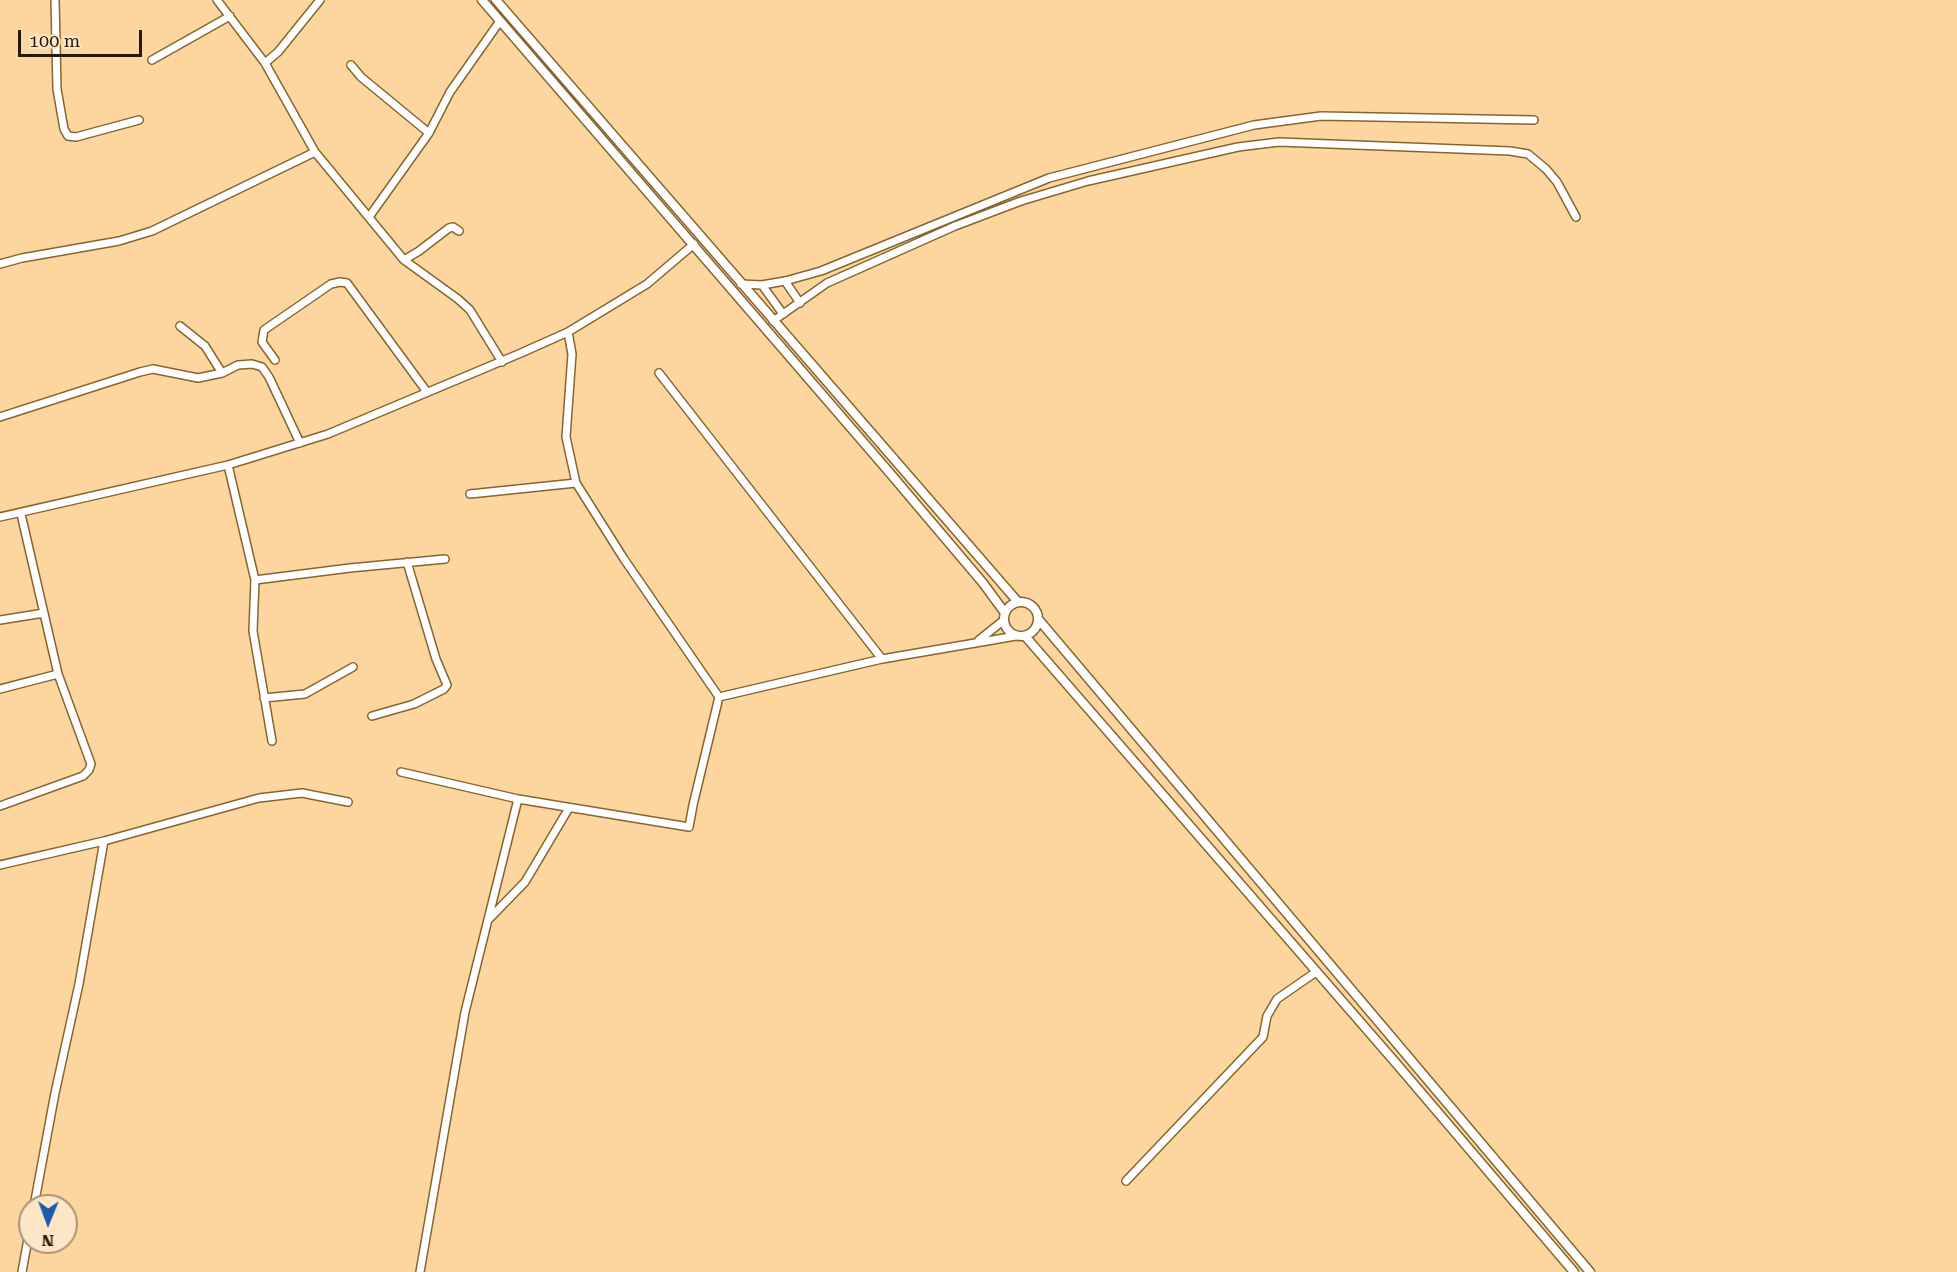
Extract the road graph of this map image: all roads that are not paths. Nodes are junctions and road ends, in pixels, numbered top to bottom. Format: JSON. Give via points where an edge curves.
{"nodes":[{"id":1,"x":55,"y":0,"type":"edge"},
{"id":2,"x":217,"y":0,"type":"edge"},
{"id":3,"x":482,"y":0,"type":"edge"},
{"id":4,"x":496,"y":0,"type":"edge"},
{"id":5,"x":316,"y":2,"type":"edge"},
{"id":6,"x":230,"y":16,"type":"junction"},
{"id":7,"x":500,"y":21,"type":"junction"},
{"id":8,"x":152,"y":60,"type":"dead end"},
{"id":9,"x":265,"y":63,"type":"junction"},
{"id":10,"x":351,"y":65,"type":"dead end"},
{"id":11,"x":139,"y":120,"type":"dead end"},
{"id":12,"x":1534,"y":120,"type":"dead end"},
{"id":13,"x":429,"y":133,"type":"junction"},
{"id":14,"x":315,"y":152,"type":"junction"},
{"id":15,"x":1576,"y":216,"type":"dead end"},
{"id":16,"x":369,"y":217,"type":"junction"},
{"id":17,"x":459,"y":231,"type":"dead end"},
{"id":18,"x":693,"y":244,"type":"junction"},
{"id":19,"x":404,"y":260,"type":"junction"},
{"id":20,"x":0,"y":264,"type":"edge"},
{"id":21,"x":784,"y":281,"type":"junction"},
{"id":22,"x":741,"y":284,"type":"junction"},
{"id":23,"x":762,"y":285,"type":"junction"},
{"id":24,"x":800,"y":303,"type":"junction"},
{"id":25,"x":783,"y":314,"type":"junction"},
{"id":26,"x":773,"y":321,"type":"junction"},
{"id":27,"x":180,"y":326,"type":"dead end"},
{"id":28,"x":567,"y":332,"type":"junction"},
{"id":29,"x":275,"y":360,"type":"dead end"},
{"id":30,"x":502,"y":362,"type":"junction"},
{"id":31,"x":222,"y":373,"type":"junction"},
{"id":32,"x":659,"y":373,"type":"dead end"},
{"id":33,"x":427,"y":392,"type":"junction"},
{"id":34,"x":0,"y":417,"type":"edge"},
{"id":35,"x":300,"y":443,"type":"junction"},
{"id":36,"x":228,"y":465,"type":"junction"},
{"id":37,"x":576,"y":483,"type":"junction"},
{"id":38,"x":470,"y":494,"type":"dead end"},
{"id":39,"x":21,"y":514,"type":"junction"},
{"id":40,"x":0,"y":517,"type":"edge"},
{"id":41,"x":445,"y":559,"type":"dead end"},
{"id":42,"x":407,"y":562,"type":"junction"},
{"id":43,"x":255,"y":580,"type":"junction"},
{"id":44,"x":1018,"y":602,"type":"junction"},
{"id":45,"x":44,"y":613,"type":"junction"},
{"id":46,"x":1005,"y":616,"type":"junction"},
{"id":47,"x":0,"y":620,"type":"edge"},
{"id":48,"x":1038,"y":621,"type":"junction"},
{"id":49,"x":1021,"y":636,"type":"junction"},
{"id":50,"x":977,"y":641,"type":"junction"},
{"id":51,"x":882,"y":659,"type":"junction"},
{"id":52,"x":353,"y":667,"type":"dead end"},
{"id":53,"x":58,"y":674,"type":"junction"},
{"id":54,"x":0,"y":689,"type":"edge"},
{"id":55,"x":718,"y":697,"type":"junction"},
{"id":56,"x":264,"y":698,"type":"junction"},
{"id":57,"x":372,"y":716,"type":"dead end"},
{"id":58,"x":272,"y":741,"type":"dead end"},
{"id":59,"x":401,"y":772,"type":"dead end"},
{"id":60,"x":518,"y":799,"type":"junction"},
{"id":61,"x":348,"y":802,"type":"dead end"},
{"id":62,"x":0,"y":806,"type":"edge"},
{"id":63,"x":569,"y":808,"type":"junction"},
{"id":64,"x":104,"y":840,"type":"junction"},
{"id":65,"x":0,"y":865,"type":"edge"},
{"id":66,"x":488,"y":919,"type":"junction"},
{"id":67,"x":1316,"y":972,"type":"junction"},
{"id":68,"x":1126,"y":1181,"type":"dead end"},
{"id":69,"x":36,"y":1194,"type":"edge"},
{"id":70,"x":25,"y":1254,"type":"edge"},
{"id":71,"x":22,"y":1272,"type":"edge"},
{"id":72,"x":420,"y":1272,"type":"edge"},
{"id":73,"x":1574,"y":1272,"type":"edge"},
{"id":74,"x":1590,"y":1272,"type":"edge"}],
"edges":[{"from":1,"to":11,"type":"street","via":[[57,89],[68,136]]},
{"from":2,"to":6,"type":"street"},
{"from":3,"to":7,"type":"street"},
{"from":4,"to":22,"type":"street"},
{"from":5,"to":9,"type":"street"},
{"from":6,"to":8,"type":"street"},
{"from":6,"to":9,"type":"street"},
{"from":7,"to":13,"type":"street","via":[[450,92]]},
{"from":7,"to":18,"type":"street"},
{"from":9,"to":14,"type":"street"},
{"from":10,"to":13,"type":"street"},
{"from":12,"to":21,"type":"street","via":[[1321,117],[1254,125],[1049,178],[821,271]]},
{"from":13,"to":16,"type":"street"},
{"from":14,"to":16,"type":"street"},
{"from":14,"to":20,"type":"street","via":[[152,231]]},
{"from":15,"to":24,"type":"street","via":[[1557,182],[1528,154],[1279,142],[1238,147],[1098,179],[1021,201],[827,283]]},
{"from":16,"to":19,"type":"street"},
{"from":17,"to":19,"type":"street","via":[[449,228]]},
{"from":18,"to":28,"type":"street","via":[[647,284]]},
{"from":18,"to":46,"type":"street","via":[[976,575]]},
{"from":19,"to":30,"type":"street","via":[[470,310]]},
{"from":21,"to":23,"type":"street"},
{"from":21,"to":24,"type":"street"},
{"from":22,"to":23,"type":"street"},
{"from":22,"to":26,"type":"street"},
{"from":23,"to":25,"type":"street"},
{"from":24,"to":25,"type":"street"},
{"from":25,"to":26,"type":"street"},
{"from":26,"to":44,"type":"street"},
{"from":27,"to":31,"type":"street","via":[[205,346]]},
{"from":28,"to":30,"type":"street"},
{"from":28,"to":37,"type":"street","via":[[572,354],[566,437]]},
{"from":29,"to":33,"type":"street","via":[[262,342],[264,330],[331,284],[347,283]]},
{"from":30,"to":33,"type":"street"},
{"from":31,"to":34,"type":"street","via":[[198,378],[147,370]]},
{"from":31,"to":35,"type":"street","via":[[238,365],[262,367]]},
{"from":32,"to":51,"type":"street"},
{"from":33,"to":35,"type":"street"},
{"from":35,"to":36,"type":"street"},
{"from":36,"to":39,"type":"street"},
{"from":36,"to":43,"type":"street"},
{"from":37,"to":38,"type":"street"},
{"from":37,"to":55,"type":"street"},
{"from":39,"to":40,"type":"street"},
{"from":39,"to":45,"type":"street"},
{"from":41,"to":42,"type":"street"},
{"from":42,"to":43,"type":"street"},
{"from":42,"to":57,"type":"street","via":[[447,685],[414,704]]},
{"from":43,"to":56,"type":"street","via":[[253,631]]},
{"from":44,"to":46,"type":"street"},
{"from":44,"to":48,"type":"street","via":[[1031,605]]},
{"from":45,"to":47,"type":"street"},
{"from":45,"to":53,"type":"street"},
{"from":46,"to":49,"type":"street","via":[[1008,630]]},
{"from":46,"to":50,"type":"street"},
{"from":48,"to":49,"type":"street","via":[[1036,629]]},
{"from":48,"to":74,"type":"street"},
{"from":49,"to":50,"type":"street"},
{"from":49,"to":67,"type":"street"},
{"from":50,"to":51,"type":"street"},
{"from":51,"to":55,"type":"street"},
{"from":52,"to":56,"type":"street","via":[[305,694]]},
{"from":53,"to":54,"type":"street"},
{"from":53,"to":62,"type":"street","via":[[90,770]]},
{"from":55,"to":63,"type":"street","via":[[689,827]]},
{"from":56,"to":58,"type":"street"},
{"from":59,"to":60,"type":"street"},
{"from":60,"to":63,"type":"street"},
{"from":60,"to":66,"type":"street"},
{"from":61,"to":64,"type":"street","via":[[302,793],[259,798]]},
{"from":63,"to":66,"type":"street","via":[[525,882]]},
{"from":64,"to":65,"type":"street"},
{"from":64,"to":69,"type":"street"},
{"from":66,"to":72,"type":"street","via":[[465,1012]]},
{"from":67,"to":68,"type":"street","via":[[1277,999],[1267,1016],[1263,1038]]},
{"from":67,"to":73,"type":"street"},
{"from":70,"to":71,"type":"street"}]}
